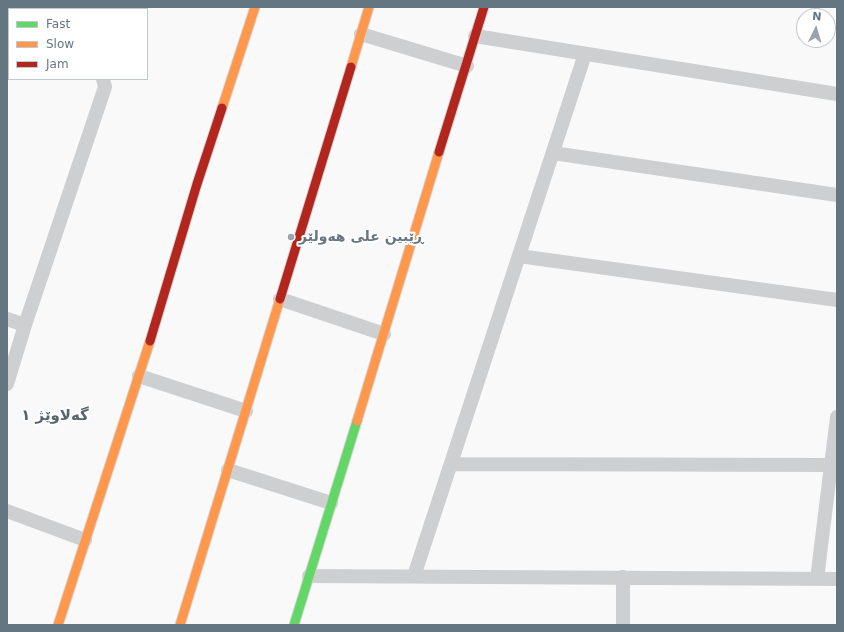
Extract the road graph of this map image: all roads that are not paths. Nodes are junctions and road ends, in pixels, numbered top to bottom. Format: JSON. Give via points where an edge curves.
{"nodes":[{"id":1,"x":255,"y":7,"type":"edge"},
{"id":2,"x":369,"y":7,"type":"edge"},
{"id":3,"x":484,"y":7,"type":"edge"},
{"id":4,"x":361,"y":34,"type":"junction"},
{"id":5,"x":475,"y":36,"type":"junction"},
{"id":6,"x":585,"y":54,"type":"junction"},
{"id":7,"x":467,"y":66,"type":"junction"},
{"id":8,"x":103,"y":80,"type":"edge"},
{"id":9,"x":837,"y":94,"type":"edge"},
{"id":10,"x":552,"y":153,"type":"junction"},
{"id":11,"x":837,"y":195,"type":"edge"},
{"id":12,"x":519,"y":256,"type":"junction"},
{"id":13,"x":280,"y":299,"type":"junction"},
{"id":14,"x":837,"y":300,"type":"edge"},
{"id":15,"x":7,"y":319,"type":"edge"},
{"id":16,"x":25,"y":325,"type":"junction"},
{"id":17,"x":384,"y":334,"type":"junction"},
{"id":18,"x":139,"y":376,"type":"junction"},
{"id":19,"x":7,"y":384,"type":"edge"},
{"id":20,"x":246,"y":411,"type":"junction"},
{"id":21,"x":837,"y":418,"type":"edge"},
{"id":22,"x":451,"y":464,"type":"junction"},
{"id":23,"x":831,"y":465,"type":"junction"},
{"id":24,"x":228,"y":470,"type":"junction"},
{"id":25,"x":331,"y":503,"type":"junction"},
{"id":26,"x":7,"y":511,"type":"edge"},
{"id":27,"x":85,"y":540,"type":"junction"},
{"id":28,"x":309,"y":576,"type":"junction"},
{"id":29,"x":414,"y":576,"type":"junction"},
{"id":30,"x":623,"y":577,"type":"junction"},
{"id":31,"x":817,"y":578,"type":"junction"},
{"id":32,"x":837,"y":579,"type":"edge"},
{"id":33,"x":58,"y":625,"type":"edge"},
{"id":34,"x":180,"y":625,"type":"edge"},
{"id":35,"x":294,"y":625,"type":"edge"},
{"id":36,"x":624,"y":625,"type":"edge"}],
"edges":[{"from":1,"to":18,"type":"street","via":[[197,184]]},
{"from":2,"to":4,"type":"street"},
{"from":3,"to":5,"type":"street"},
{"from":4,"to":7,"type":"street"},
{"from":4,"to":13,"type":"street"},
{"from":5,"to":6,"type":"street"},
{"from":5,"to":7,"type":"street"},
{"from":6,"to":9,"type":"street"},
{"from":6,"to":10,"type":"street"},
{"from":7,"to":17,"type":"street"},
{"from":8,"to":16,"type":"street","via":[[106,86]]},
{"from":10,"to":11,"type":"street"},
{"from":10,"to":12,"type":"street"},
{"from":12,"to":14,"type":"street"},
{"from":12,"to":22,"type":"street"},
{"from":13,"to":17,"type":"street"},
{"from":13,"to":20,"type":"street"},
{"from":15,"to":16,"type":"street"},
{"from":16,"to":19,"type":"street"},
{"from":17,"to":25,"type":"street"},
{"from":18,"to":20,"type":"street"},
{"from":18,"to":27,"type":"street"},
{"from":20,"to":24,"type":"street"},
{"from":21,"to":23,"type":"street"},
{"from":22,"to":23,"type":"street"},
{"from":22,"to":29,"type":"street"},
{"from":23,"to":31,"type":"street"},
{"from":24,"to":25,"type":"street"},
{"from":24,"to":34,"type":"street"},
{"from":25,"to":28,"type":"street"},
{"from":26,"to":27,"type":"street"},
{"from":27,"to":33,"type":"street"},
{"from":28,"to":29,"type":"street"},
{"from":28,"to":35,"type":"street"},
{"from":29,"to":30,"type":"street"},
{"from":30,"to":31,"type":"street"},
{"from":30,"to":36,"type":"street"},
{"from":31,"to":32,"type":"street"}]}
